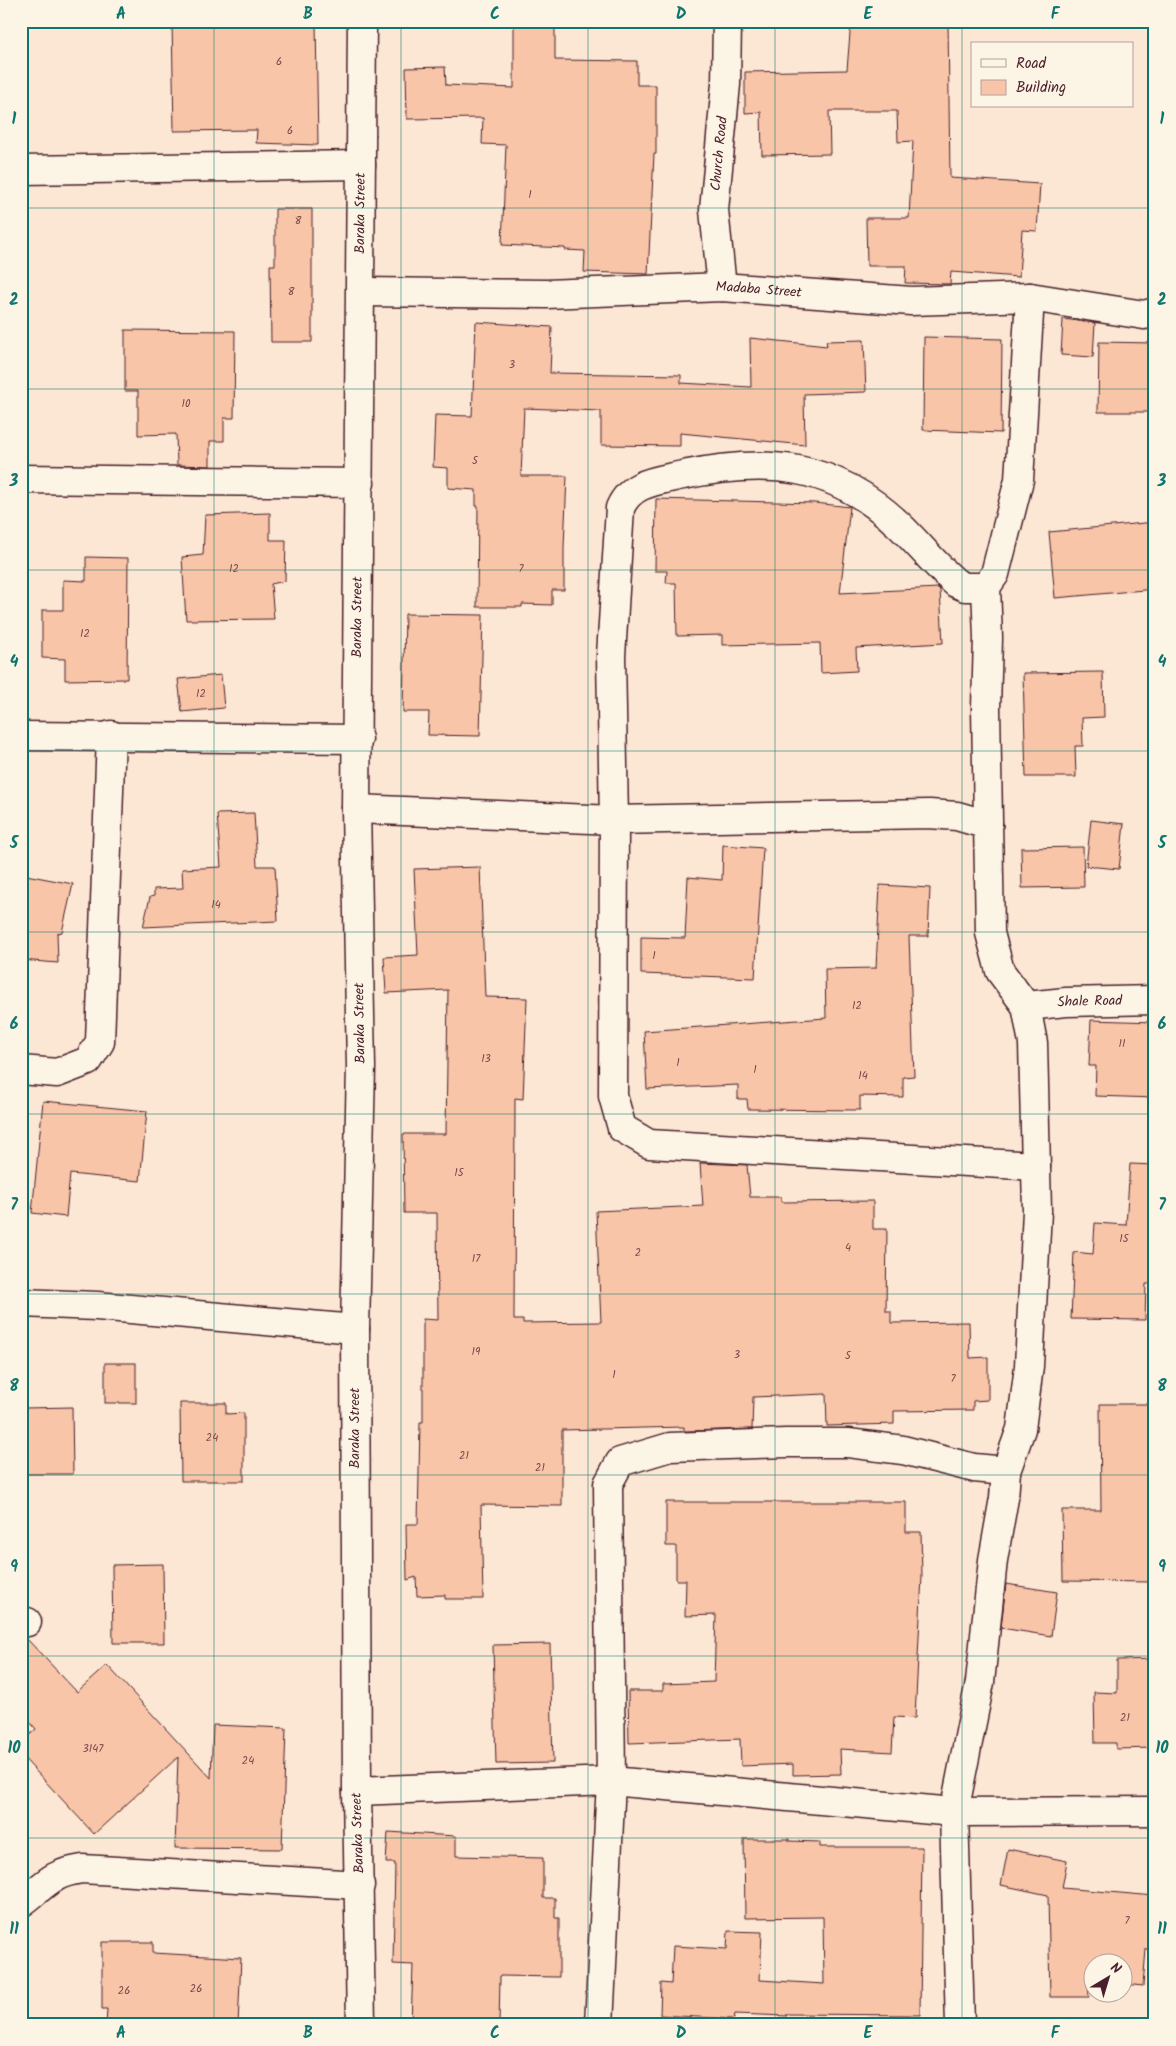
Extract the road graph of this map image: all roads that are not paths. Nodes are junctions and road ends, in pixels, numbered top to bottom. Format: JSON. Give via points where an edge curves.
{"nodes":[{"id":1,"x":362,"y":21,"type":"edge"},
{"id":2,"x":727,"y":21,"type":"edge"},
{"id":3,"x":361,"y":165,"type":"junction"},
{"id":4,"x":21,"y":170,"type":"edge"},
{"id":5,"x":722,"y":287,"type":"junction"},
{"id":6,"x":360,"y":292,"type":"junction"},
{"id":7,"x":1030,"y":297,"type":"junction"},
{"id":8,"x":1155,"y":312,"type":"edge"},
{"id":9,"x":21,"y":479,"type":"edge"},
{"id":10,"x":360,"y":483,"type":"junction"},
{"id":11,"x":986,"y":587,"type":"junction"},
{"id":12,"x":111,"y":735,"type":"junction"},
{"id":13,"x":21,"y":736,"type":"edge"},
{"id":14,"x":358,"y":739,"type":"junction"},
{"id":15,"x":356,"y":809,"type":"junction"},
{"id":16,"x":614,"y":820,"type":"junction"},
{"id":17,"x":988,"y":825,"type":"junction"},
{"id":18,"x":1155,"y":1000,"type":"edge"},
{"id":19,"x":1026,"y":1006,"type":"junction"},
{"id":20,"x":21,"y":1070,"type":"edge"},
{"id":21,"x":1036,"y":1166,"type":"junction"},
{"id":22,"x":21,"y":1303,"type":"edge"},
{"id":23,"x":355,"y":1329,"type":"junction"},
{"id":24,"x":1006,"y":1471,"type":"junction"},
{"id":25,"x":611,"y":1781,"type":"junction"},
{"id":26,"x":357,"y":1791,"type":"junction"},
{"id":27,"x":1155,"y":1811,"type":"edge"},
{"id":28,"x":954,"y":1812,"type":"junction"},
{"id":29,"x":360,"y":1885,"type":"junction"},
{"id":30,"x":21,"y":1902,"type":"edge"},
{"id":31,"x":361,"y":2025,"type":"edge"},
{"id":32,"x":599,"y":2025,"type":"edge"},
{"id":33,"x":960,"y":2025,"type":"edge"}],
"edges":[{"from":1,"to":3,"type":"street","name":"Baraka Street"},
{"from":2,"to":5,"type":"street","name":"Church Road","via":[[726,84],[714,210]]},
{"from":3,"to":4,"type":"street"},
{"from":3,"to":6,"type":"street","name":"Baraka Street"},
{"from":5,"to":6,"type":"street","name":"Madaba Street","via":[[546,294]]},
{"from":5,"to":7,"type":"street","name":"Madaba Street","via":[[911,301]]},
{"from":6,"to":10,"type":"street","name":"Baraka Street"},
{"from":7,"to":8,"type":"street","name":"Madaba Street","via":[[1144,315]]},
{"from":7,"to":11,"type":"street","via":[[1019,480],[995,574]]},
{"from":9,"to":10,"type":"street"},
{"from":10,"to":14,"type":"street","name":"Baraka Street"},
{"from":11,"to":16,"type":"street","via":[[965,587],[956,583],[897,523],[867,498],[839,481],[801,470],[745,465],[639,486],[624,499],[620,508],[611,656]]},
{"from":11,"to":17,"type":"street"},
{"from":12,"to":13,"type":"street"},
{"from":12,"to":14,"type":"street"},
{"from":12,"to":20,"type":"street","via":[[100,1042],[88,1061],[58,1073]]},
{"from":14,"to":15,"type":"street","name":"Baraka Street"},
{"from":15,"to":16,"type":"street"},
{"from":15,"to":23,"type":"street","name":"Baraka Street","via":[[361,1067]]},
{"from":16,"to":17,"type":"street","via":[[929,814],[957,816]]},
{"from":16,"to":21,"type":"street","via":[[613,1096],[622,1128],[649,1144]]},
{"from":17,"to":19,"type":"street","via":[[990,933],[1000,971]]},
{"from":18,"to":19,"type":"street","name":"Shale Road"},
{"from":19,"to":21,"type":"street","via":[[1032,1043]]},
{"from":21,"to":24,"type":"street","via":[[1037,1211],[1029,1366],[1021,1429]]},
{"from":22,"to":23,"type":"street","via":[[98,1306]]},
{"from":23,"to":26,"type":"street","name":"Baraka Street"},
{"from":24,"to":25,"type":"street","via":[[974,1468],[903,1450],[786,1442],[670,1447],[620,1462],[608,1484]]},
{"from":24,"to":28,"type":"street","via":[[980,1682]]},
{"from":25,"to":26,"type":"street"},
{"from":25,"to":28,"type":"street"},
{"from":25,"to":32,"type":"street"},
{"from":26,"to":29,"type":"street","name":"Baraka Street"},
{"from":27,"to":28,"type":"street"},
{"from":28,"to":33,"type":"street"},
{"from":29,"to":30,"type":"street","via":[[82,1869],[63,1872],[49,1879]]},
{"from":29,"to":31,"type":"street","name":"Baraka Street"}]}
